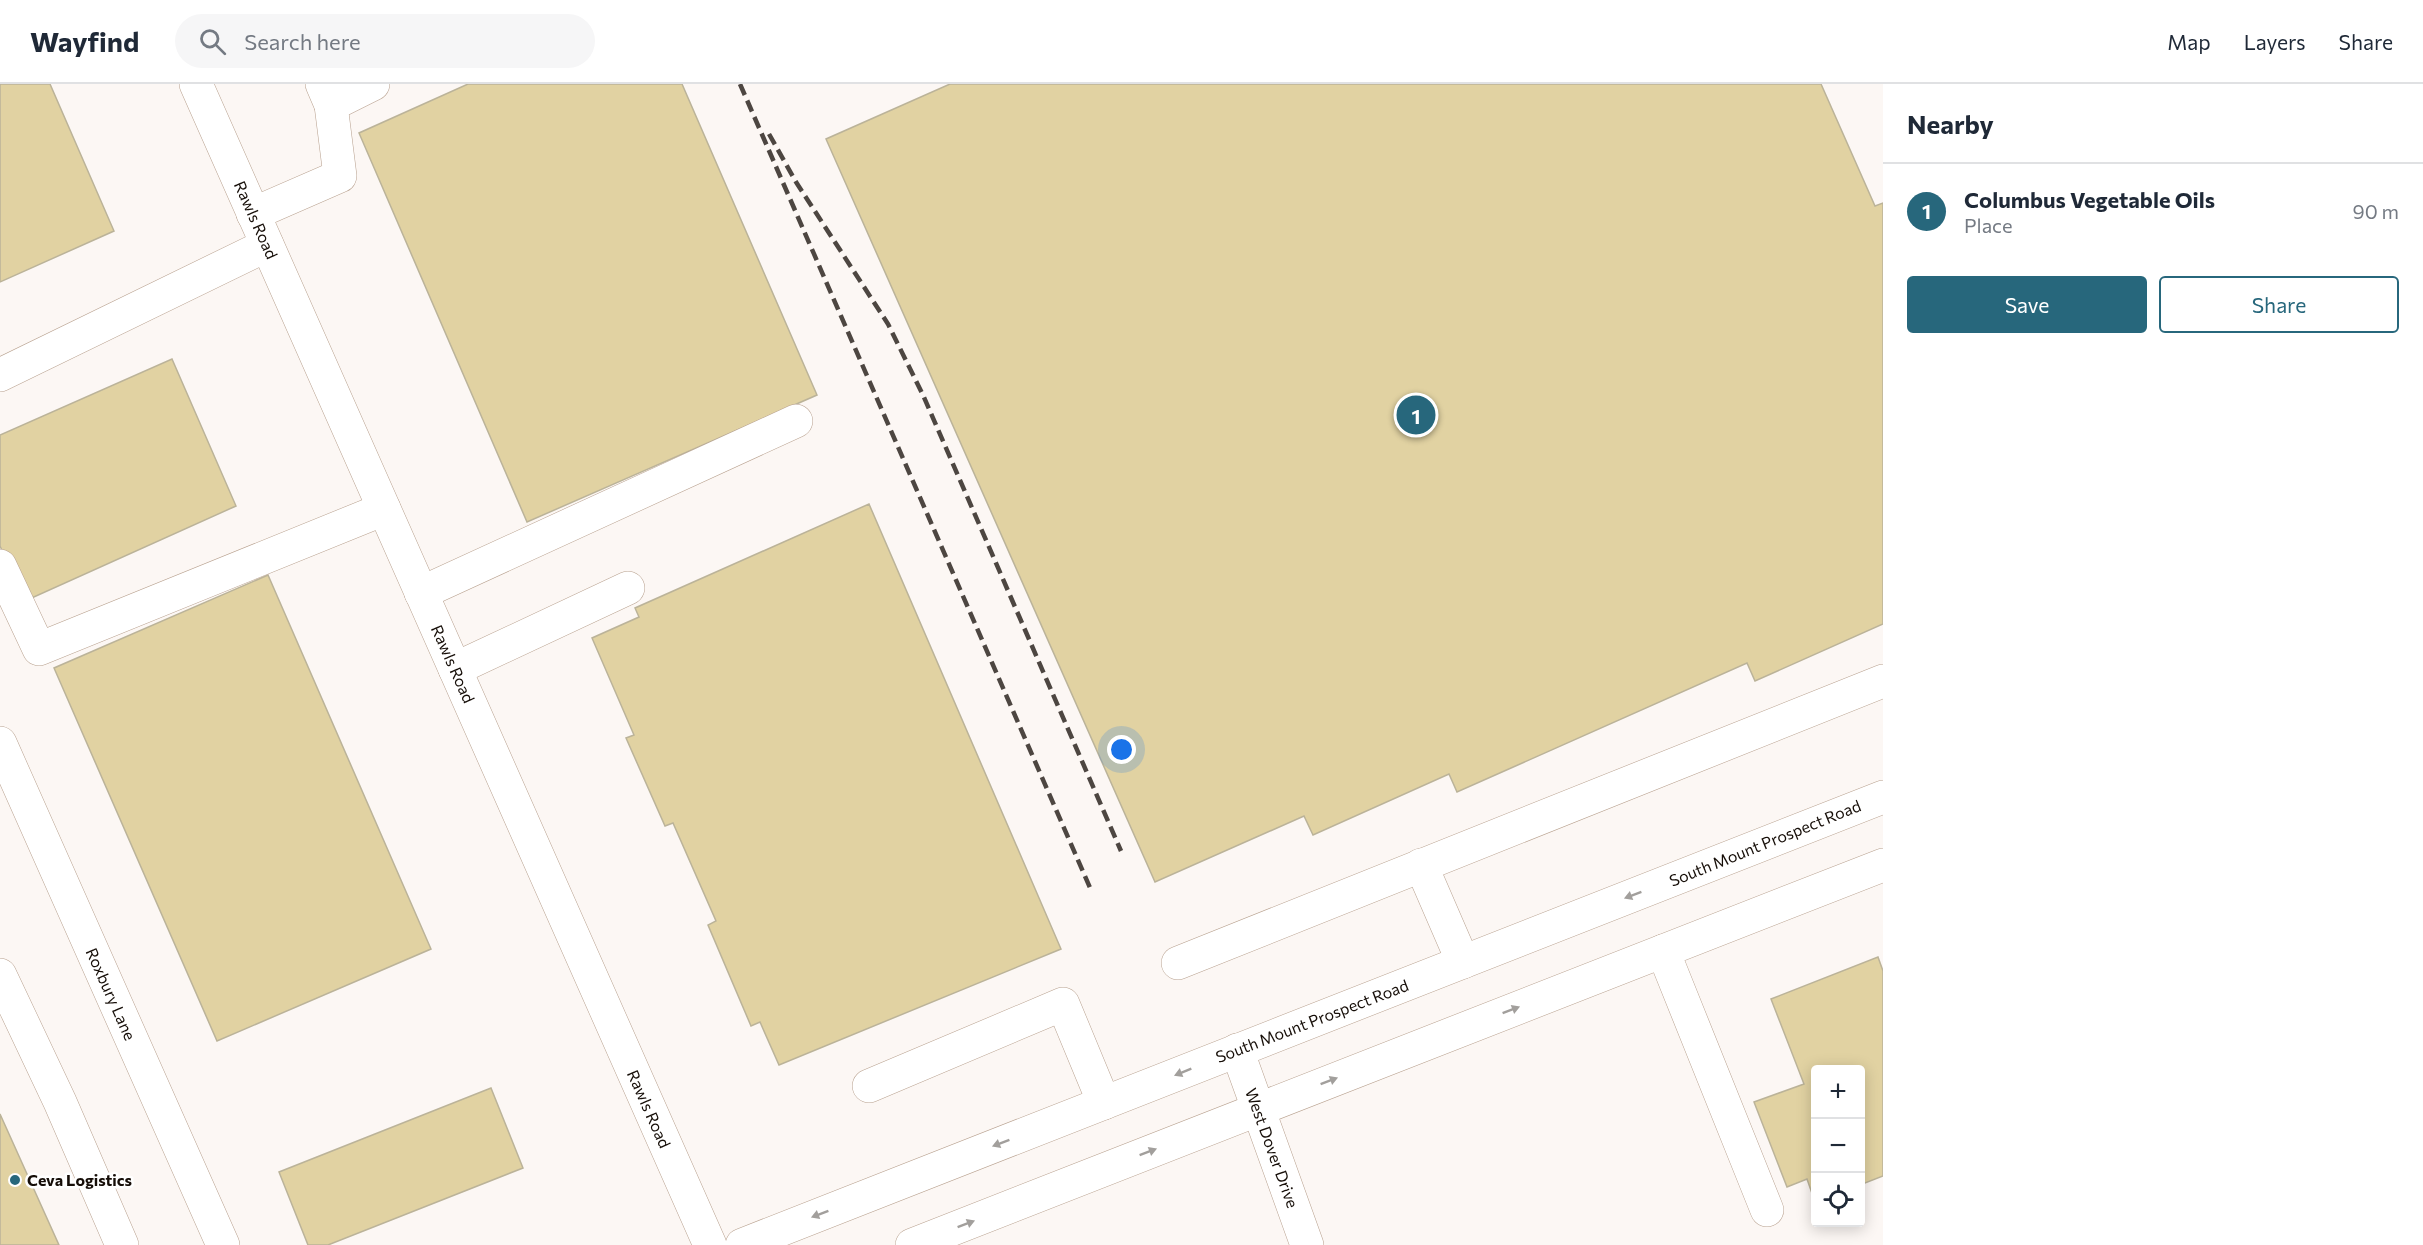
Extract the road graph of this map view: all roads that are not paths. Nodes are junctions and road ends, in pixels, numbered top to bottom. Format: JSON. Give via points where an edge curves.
{"nodes":[{"id":1,"x":196,"y":84,"type":"edge"},
{"id":2,"x":373,"y":84,"type":"edge"},
{"id":3,"x":326,"y":95,"type":"edge"},
{"id":4,"x":253,"y":214,"type":"junction"},
{"id":5,"x":267,"y":245,"type":"junction"},
{"id":6,"x":0,"y":375,"type":"edge"},
{"id":7,"x":796,"y":422,"type":"dead end"},
{"id":8,"x":384,"y":509,"type":"junction"},
{"id":9,"x":0,"y":566,"type":"edge"},
{"id":10,"x":628,"y":588,"type":"dead end"},
{"id":11,"x":421,"y":593,"type":"junction"},
{"id":12,"x":455,"y":669,"type":"junction"},
{"id":13,"x":1883,"y":681,"type":"edge"},
{"id":14,"x":2,"y":753,"type":"edge"},
{"id":15,"x":1883,"y":796,"type":"edge"},
{"id":16,"x":1421,"y":865,"type":"junction"},
{"id":17,"x":1883,"y":865,"type":"edge"},
{"id":18,"x":1663,"y":951,"type":"junction"},
{"id":19,"x":1464,"y":962,"type":"junction"},
{"id":20,"x":1178,"y":963,"type":"dead end"},
{"id":21,"x":0,"y":975,"type":"edge"},
{"id":22,"x":1237,"y":1050,"type":"junction"},
{"id":23,"x":869,"y":1086,"type":"dead end"},
{"id":24,"x":1104,"y":1103,"type":"junction"},
{"id":25,"x":1259,"y":1109,"type":"junction"},
{"id":26,"x":1767,"y":1210,"type":"dead end"},
{"id":27,"x":122,"y":1245,"type":"edge"},
{"id":28,"x":223,"y":1245,"type":"edge"},
{"id":29,"x":710,"y":1245,"type":"edge"},
{"id":30,"x":742,"y":1245,"type":"edge"},
{"id":31,"x":912,"y":1245,"type":"edge"},
{"id":32,"x":1307,"y":1245,"type":"edge"}],
"edges":[{"from":1,"to":4,"type":"main road","name":"Rawls Road"},
{"from":2,"to":3,"type":"main road"},
{"from":3,"to":4,"type":"main road","via":[[340,176]]},
{"from":4,"to":5,"type":"main road","name":"Rawls Road"},
{"from":5,"to":6,"type":"main road"},
{"from":5,"to":8,"type":"main road","name":"Rawls Road"},
{"from":7,"to":11,"type":"main road"},
{"from":8,"to":9,"type":"main road","via":[[39,649]]},
{"from":8,"to":11,"type":"main road","name":"Rawls Road"},
{"from":10,"to":12,"type":"main road"},
{"from":11,"to":12,"type":"main road","name":"Rawls Road"},
{"from":12,"to":29,"type":"main road","name":"Rawls Road"},
{"from":13,"to":16,"type":"main road"},
{"from":14,"to":28,"type":"main road","name":"Roxbury Lane"},
{"from":15,"to":19,"type":"main road","name":"South Mount Prospect Road","one_way":true},
{"from":16,"to":19,"type":"main road"},
{"from":16,"to":20,"type":"main road"},
{"from":17,"to":18,"type":"main road"},
{"from":25,"to":18,"type":"main road","one_way":true},
{"from":18,"to":26,"type":"main road"},
{"from":19,"to":22,"type":"main road","name":"South Mount Prospect Road"},
{"from":21,"to":27,"type":"main road"},
{"from":22,"to":24,"type":"main road","name":"South Mount Prospect Road","one_way":true},
{"from":22,"to":25,"type":"main road","name":"West Dover Drive"},
{"from":23,"to":24,"type":"main road","via":[[1063,1004]]},
{"from":24,"to":30,"type":"main road","name":"South Mount Prospect Road","one_way":true},
{"from":31,"to":25,"type":"main road","one_way":true},
{"from":25,"to":32,"type":"main road","name":"West Dover Drive"}]}
